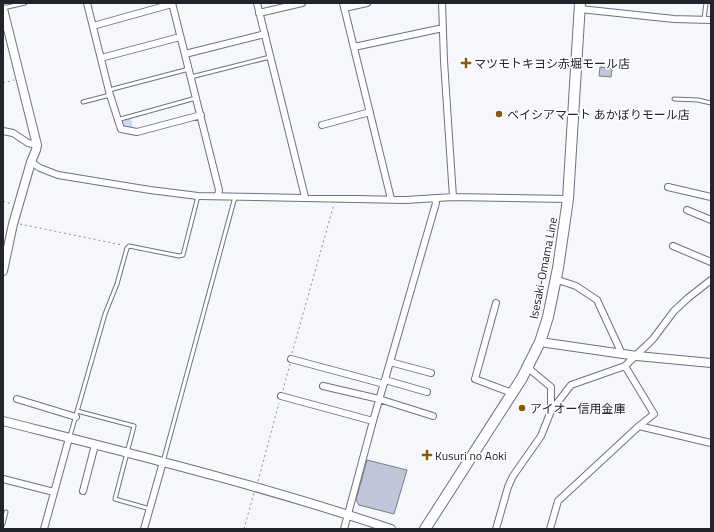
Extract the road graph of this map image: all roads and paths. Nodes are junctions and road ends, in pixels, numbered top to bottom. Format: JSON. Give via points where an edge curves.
{"nodes":[{"id":1,"x":25,"y":3,"type":"edge"},
{"id":2,"x":87,"y":3,"type":"edge"},
{"id":3,"x":257,"y":3,"type":"edge"},
{"id":4,"x":302,"y":3,"type":"edge"},
{"id":5,"x":367,"y":3,"type":"edge"},
{"id":6,"x":442,"y":3,"type":"edge"},
{"id":7,"x":706,"y":3,"type":"edge"},
{"id":8,"x":172,"y":4,"type":"edge"},
{"id":9,"x":344,"y":5,"type":"edge"},
{"id":10,"x":580,"y":6,"type":"edge"},
{"id":11,"x":3,"y":9,"type":"edge"},
{"id":12,"x":259,"y":13,"type":"junction"},
{"id":13,"x":708,"y":20,"type":"edge"},
{"id":14,"x":93,"y":26,"type":"junction"},
{"id":15,"x":442,"y":28,"type":"junction"},
{"id":16,"x":265,"y":34,"type":"junction"},
{"id":17,"x":180,"y":37,"type":"junction"},
{"id":18,"x":354,"y":47,"type":"junction"},
{"id":19,"x":185,"y":54,"type":"junction"},
{"id":20,"x":270,"y":57,"type":"junction"},
{"id":21,"x":102,"y":58,"type":"junction"},
{"id":22,"x":189,"y":69,"type":"junction"},
{"id":23,"x":191,"y":77,"type":"junction"},
{"id":24,"x":21,"y":78,"type":"junction"},
{"id":25,"x":3,"y":83,"type":"edge"},
{"id":26,"x":110,"y":93,"type":"junction"},
{"id":27,"x":196,"y":98,"type":"junction"},
{"id":28,"x":674,"y":99,"type":"dead end"},
{"id":29,"x":83,"y":102,"type":"dead end"},
{"id":30,"x":711,"y":103,"type":"edge"},
{"id":31,"x":370,"y":112,"type":"junction"},
{"id":32,"x":201,"y":115,"type":"junction"},
{"id":33,"x":117,"y":120,"type":"junction"},
{"id":34,"x":322,"y":125,"type":"dead end"},
{"id":35,"x":3,"y":131,"type":"edge"},
{"id":36,"x":37,"y":145,"type":"junction"},
{"id":37,"x":31,"y":162,"type":"junction"},
{"id":38,"x":668,"y":187,"type":"dead end"},
{"id":39,"x":198,"y":196,"type":"junction"},
{"id":40,"x":218,"y":196,"type":"junction"},
{"id":41,"x":235,"y":196,"type":"junction"},
{"id":42,"x":453,"y":196,"type":"junction"},
{"id":43,"x":711,"y":197,"type":"edge"},
{"id":44,"x":305,"y":198,"type":"junction"},
{"id":45,"x":335,"y":198,"type":"junction"},
{"id":46,"x":391,"y":199,"type":"junction"},
{"id":47,"x":435,"y":199,"type":"junction"},
{"id":48,"x":568,"y":199,"type":"junction"},
{"id":49,"x":3,"y":201,"type":"edge"},
{"id":50,"x":18,"y":206,"type":"junction"},
{"id":51,"x":687,"y":210,"type":"dead end"},
{"id":52,"x":711,"y":220,"type":"edge"},
{"id":53,"x":13,"y":224,"type":"junction"},
{"id":54,"x":129,"y":246,"type":"junction"},
{"id":55,"x":674,"y":246,"type":"dead end"},
{"id":56,"x":5,"y":252,"type":"edge"},
{"id":57,"x":711,"y":262,"type":"edge"},
{"id":58,"x":3,"y":271,"type":"edge"},
{"id":59,"x":555,"y":280,"type":"junction"},
{"id":60,"x":711,"y":280,"type":"edge"},
{"id":61,"x":496,"y":303,"type":"dead end"},
{"id":62,"x":540,"y":342,"type":"junction"},
{"id":63,"x":622,"y":354,"type":"junction"},
{"id":64,"x":637,"y":356,"type":"junction"},
{"id":65,"x":291,"y":359,"type":"junction"},
{"id":66,"x":390,"y":362,"type":"junction"},
{"id":67,"x":711,"y":363,"type":"edge"},
{"id":68,"x":625,"y":366,"type":"junction"},
{"id":69,"x":527,"y":368,"type":"junction"},
{"id":70,"x":431,"y":373,"type":"dead end"},
{"id":71,"x":385,"y":382,"type":"junction"},
{"id":72,"x":323,"y":386,"type":"dead end"},
{"id":73,"x":427,"y":392,"type":"dead end"},
{"id":74,"x":512,"y":393,"type":"junction"},
{"id":75,"x":281,"y":396,"type":"junction"},
{"id":76,"x":17,"y":399,"type":"dead end"},
{"id":77,"x":379,"y":400,"type":"junction"},
{"id":78,"x":551,"y":411,"type":"junction"},
{"id":79,"x":76,"y":414,"type":"junction"},
{"id":80,"x":433,"y":416,"type":"dead end"},
{"id":81,"x":3,"y":421,"type":"edge"},
{"id":82,"x":373,"y":421,"type":"junction"},
{"id":83,"x":639,"y":426,"type":"junction"},
{"id":84,"x":70,"y":438,"type":"junction"},
{"id":85,"x":711,"y":443,"type":"edge"},
{"id":86,"x":95,"y":445,"type":"junction"},
{"id":87,"x":128,"y":452,"type":"junction"},
{"id":88,"x":163,"y":462,"type":"junction"},
{"id":89,"x":3,"y":479,"type":"edge"},
{"id":90,"x":256,"y":488,"type":"junction"},
{"id":91,"x":83,"y":491,"type":"dead end"},
{"id":92,"x":54,"y":492,"type":"junction"},
{"id":93,"x":150,"y":508,"type":"junction"},
{"id":94,"x":6,"y":512,"type":"dead end"},
{"id":95,"x":347,"y":514,"type":"junction"},
{"id":96,"x":3,"y":524,"type":"edge"},
{"id":97,"x":44,"y":529,"type":"edge"},
{"id":98,"x":144,"y":529,"type":"edge"},
{"id":99,"x":244,"y":529,"type":"edge"},
{"id":100,"x":344,"y":529,"type":"edge"},
{"id":101,"x":391,"y":529,"type":"edge"},
{"id":102,"x":425,"y":529,"type":"edge"},
{"id":103,"x":496,"y":529,"type":"edge"},
{"id":104,"x":550,"y":529,"type":"edge"}],
"edges":[{"from":1,"to":11,"type":"lane"},
{"from":2,"to":14,"type":"street"},
{"from":3,"to":12,"type":"street"},
{"from":4,"to":12,"type":"street"},
{"from":5,"to":9,"type":"street"},
{"from":6,"to":15,"type":"street"},
{"from":7,"to":13,"type":"lane"},
{"from":8,"to":14,"type":"street"},
{"from":8,"to":17,"type":"street"},
{"from":9,"to":18,"type":"street"},
{"from":10,"to":13,"type":"street","via":[[674,19]]},
{"from":10,"to":48,"type":"main road","name":"Isesaki-Omama Line"},
{"from":11,"to":24,"type":"street"},
{"from":12,"to":16,"type":"street"},
{"from":14,"to":21,"type":"street"},
{"from":15,"to":18,"type":"street"},
{"from":15,"to":42,"type":"street"},
{"from":16,"to":19,"type":"street"},
{"from":16,"to":20,"type":"street"},
{"from":17,"to":19,"type":"street"},
{"from":17,"to":21,"type":"street"},
{"from":18,"to":31,"type":"street"},
{"from":19,"to":22,"type":"street"},
{"from":20,"to":23,"type":"lane"},
{"from":20,"to":44,"type":"street"},
{"from":21,"to":26,"type":"street"},
{"from":22,"to":23,"type":"street"},
{"from":22,"to":26,"type":"lane"},
{"from":23,"to":27,"type":"street"},
{"from":24,"to":25,"type":"path"},
{"from":24,"to":36,"type":"street"},
{"from":26,"to":29,"type":"lane"},
{"from":26,"to":33,"type":"street"},
{"from":27,"to":32,"type":"street"},
{"from":27,"to":33,"type":"lane"},
{"from":28,"to":30,"type":"lane"},
{"from":31,"to":34,"type":"street"},
{"from":31,"to":46,"type":"street"},
{"from":32,"to":33,"type":"street","via":[[137,132],[121,129]]},
{"from":32,"to":40,"type":"street","via":[[219,190]]},
{"from":35,"to":36,"type":"street","via":[[14,133],[28,143]]},
{"from":36,"to":37,"type":"street"},
{"from":37,"to":39,"type":"street","via":[[58,175]]},
{"from":37,"to":50,"type":"street"},
{"from":38,"to":43,"type":"street"},
{"from":39,"to":40,"type":"street"},
{"from":39,"to":54,"type":"lane","via":[[183,255]]},
{"from":40,"to":41,"type":"street"},
{"from":41,"to":44,"type":"street"},
{"from":41,"to":88,"type":"lane"},
{"from":42,"to":47,"type":"street"},
{"from":42,"to":48,"type":"street"},
{"from":44,"to":45,"type":"street"},
{"from":45,"to":46,"type":"street"},
{"from":45,"to":65,"type":"path"},
{"from":46,"to":47,"type":"street"},
{"from":47,"to":66,"type":"street","via":[[436,203]]},
{"from":48,"to":59,"type":"main road","name":"Isesaki-Omama Line"},
{"from":49,"to":50,"type":"path"},
{"from":50,"to":53,"type":"street"},
{"from":51,"to":52,"type":"street"},
{"from":53,"to":54,"type":"path"},
{"from":53,"to":56,"type":"street"},
{"from":54,"to":79,"type":"lane","via":[[105,314]]},
{"from":55,"to":57,"type":"street"},
{"from":56,"to":58,"type":"street"},
{"from":59,"to":62,"type":"main road","name":"Isesaki-Omama Line"},
{"from":59,"to":63,"type":"street","via":[[576,286],[597,300]]},
{"from":60,"to":64,"type":"street","via":[[674,312]]},
{"from":61,"to":74,"type":"street","via":[[475,379]]},
{"from":62,"to":63,"type":"street"},
{"from":62,"to":69,"type":"main road","name":"Isesaki-Omama Line"},
{"from":63,"to":64,"type":"street"},
{"from":64,"to":67,"type":"street"},
{"from":64,"to":68,"type":"street"},
{"from":65,"to":71,"type":"street"},
{"from":65,"to":75,"type":"path"},
{"from":66,"to":70,"type":"street"},
{"from":66,"to":71,"type":"street"},
{"from":68,"to":78,"type":"street","via":[[571,385]]},
{"from":68,"to":83,"type":"street","via":[[654,414]]},
{"from":69,"to":74,"type":"main road","name":"Isesaki-Omama Line"},
{"from":69,"to":78,"type":"street","via":[[551,387]]},
{"from":71,"to":73,"type":"street"},
{"from":71,"to":77,"type":"street"},
{"from":72,"to":77,"type":"street"},
{"from":74,"to":102,"type":"main road","name":"Isesaki-Omama Line"},
{"from":75,"to":82,"type":"street"},
{"from":75,"to":90,"type":"path"},
{"from":76,"to":79,"type":"street"},
{"from":77,"to":80,"type":"street"},
{"from":77,"to":82,"type":"street"},
{"from":78,"to":103,"type":"street","via":[[541,436],[513,476]]},
{"from":79,"to":84,"type":"lane"},
{"from":79,"to":87,"type":"lane","via":[[134,426]]},
{"from":81,"to":84,"type":"street"},
{"from":82,"to":95,"type":"street"},
{"from":83,"to":85,"type":"street"},
{"from":83,"to":104,"type":"street","via":[[558,501]]},
{"from":84,"to":86,"type":"street"},
{"from":84,"to":92,"type":"street"},
{"from":86,"to":87,"type":"street"},
{"from":86,"to":91,"type":"street"},
{"from":87,"to":88,"type":"street"},
{"from":87,"to":93,"type":"lane","via":[[115,499]]},
{"from":88,"to":90,"type":"street"},
{"from":88,"to":93,"type":"street"},
{"from":89,"to":92,"type":"street"},
{"from":90,"to":95,"type":"street"},
{"from":90,"to":99,"type":"path"},
{"from":92,"to":97,"type":"street"},
{"from":93,"to":98,"type":"street"},
{"from":94,"to":96,"type":"lane"},
{"from":95,"to":100,"type":"street"},
{"from":95,"to":101,"type":"street"}]}
